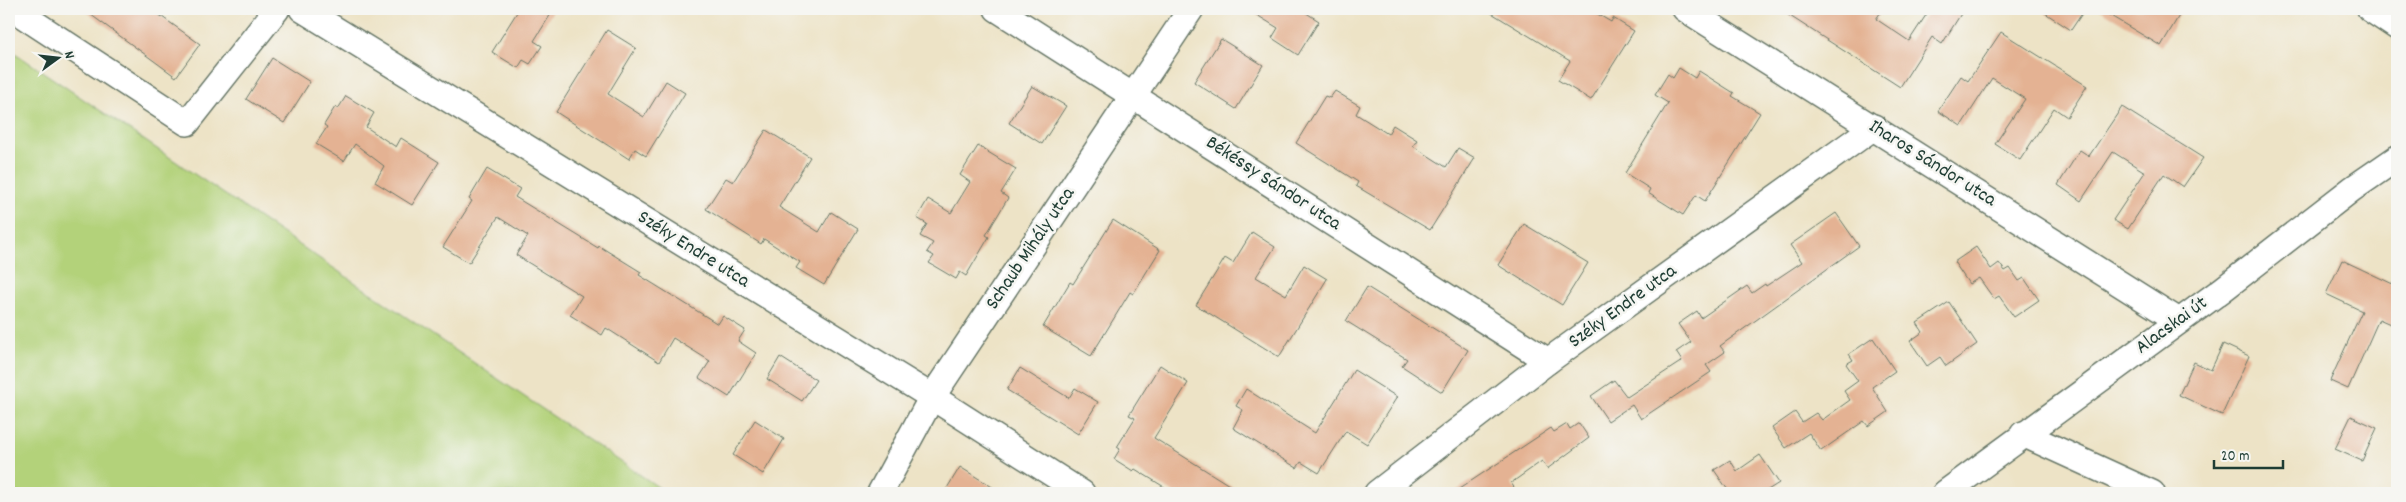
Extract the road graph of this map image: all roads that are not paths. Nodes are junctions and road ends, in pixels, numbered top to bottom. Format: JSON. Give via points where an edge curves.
{"nodes":[{"id":1,"x":13,"y":9,"type":"edge"},
{"id":2,"x":277,"y":9,"type":"edge"},
{"id":3,"x":302,"y":9,"type":"edge"},
{"id":4,"x":997,"y":9,"type":"edge"},
{"id":5,"x":1191,"y":9,"type":"edge"},
{"id":6,"x":1685,"y":9,"type":"edge"},
{"id":7,"x":2370,"y":9,"type":"edge"},
{"id":8,"x":2397,"y":27,"type":"edge"},
{"id":9,"x":1135,"y":95,"type":"junction"},
{"id":10,"x":1874,"y":127,"type":"junction"},
{"id":11,"x":2397,"y":158,"type":"edge"},
{"id":12,"x":2179,"y":321,"type":"junction"},
{"id":13,"x":1548,"y":361,"type":"junction"},
{"id":14,"x":932,"y":398,"type":"junction"},
{"id":15,"x":2023,"y":434,"type":"junction"},
{"id":16,"x":880,"y":493,"type":"edge"},
{"id":17,"x":1082,"y":493,"type":"edge"},
{"id":18,"x":1377,"y":493,"type":"edge"},
{"id":19,"x":1945,"y":493,"type":"edge"},
{"id":20,"x":2152,"y":493,"type":"edge"}],
"edges":[{"from":1,"to":2,"type":"street","via":[[187,123]]},
{"from":3,"to":14,"type":"street","name":"Széky Endre utca"},
{"from":4,"to":9,"type":"street","name":"Békéssy Sándor utca"},
{"from":5,"to":9,"type":"street","name":"Schaub Mihály utca"},
{"from":6,"to":10,"type":"street","name":"Iharos Sándor utca"},
{"from":7,"to":8,"type":"street"},
{"from":9,"to":13,"type":"street","name":"Békéssy Sándor utca"},
{"from":9,"to":14,"type":"street","name":"Schaub Mihály utca"},
{"from":10,"to":12,"type":"street","name":"Iharos Sándor utca"},
{"from":10,"to":13,"type":"street","name":"Széky Endre utca"},
{"from":11,"to":12,"type":"street","name":"Alacskai út"},
{"from":12,"to":15,"type":"street","name":"Alacskai út"},
{"from":13,"to":18,"type":"street","name":"Széky Endre utca"},
{"from":14,"to":16,"type":"street","name":"Schaub Mihály utca"},
{"from":14,"to":17,"type":"street","name":"Széky Endre utca"},
{"from":15,"to":19,"type":"street","name":"Alacskai út"},
{"from":15,"to":20,"type":"street"}]}
